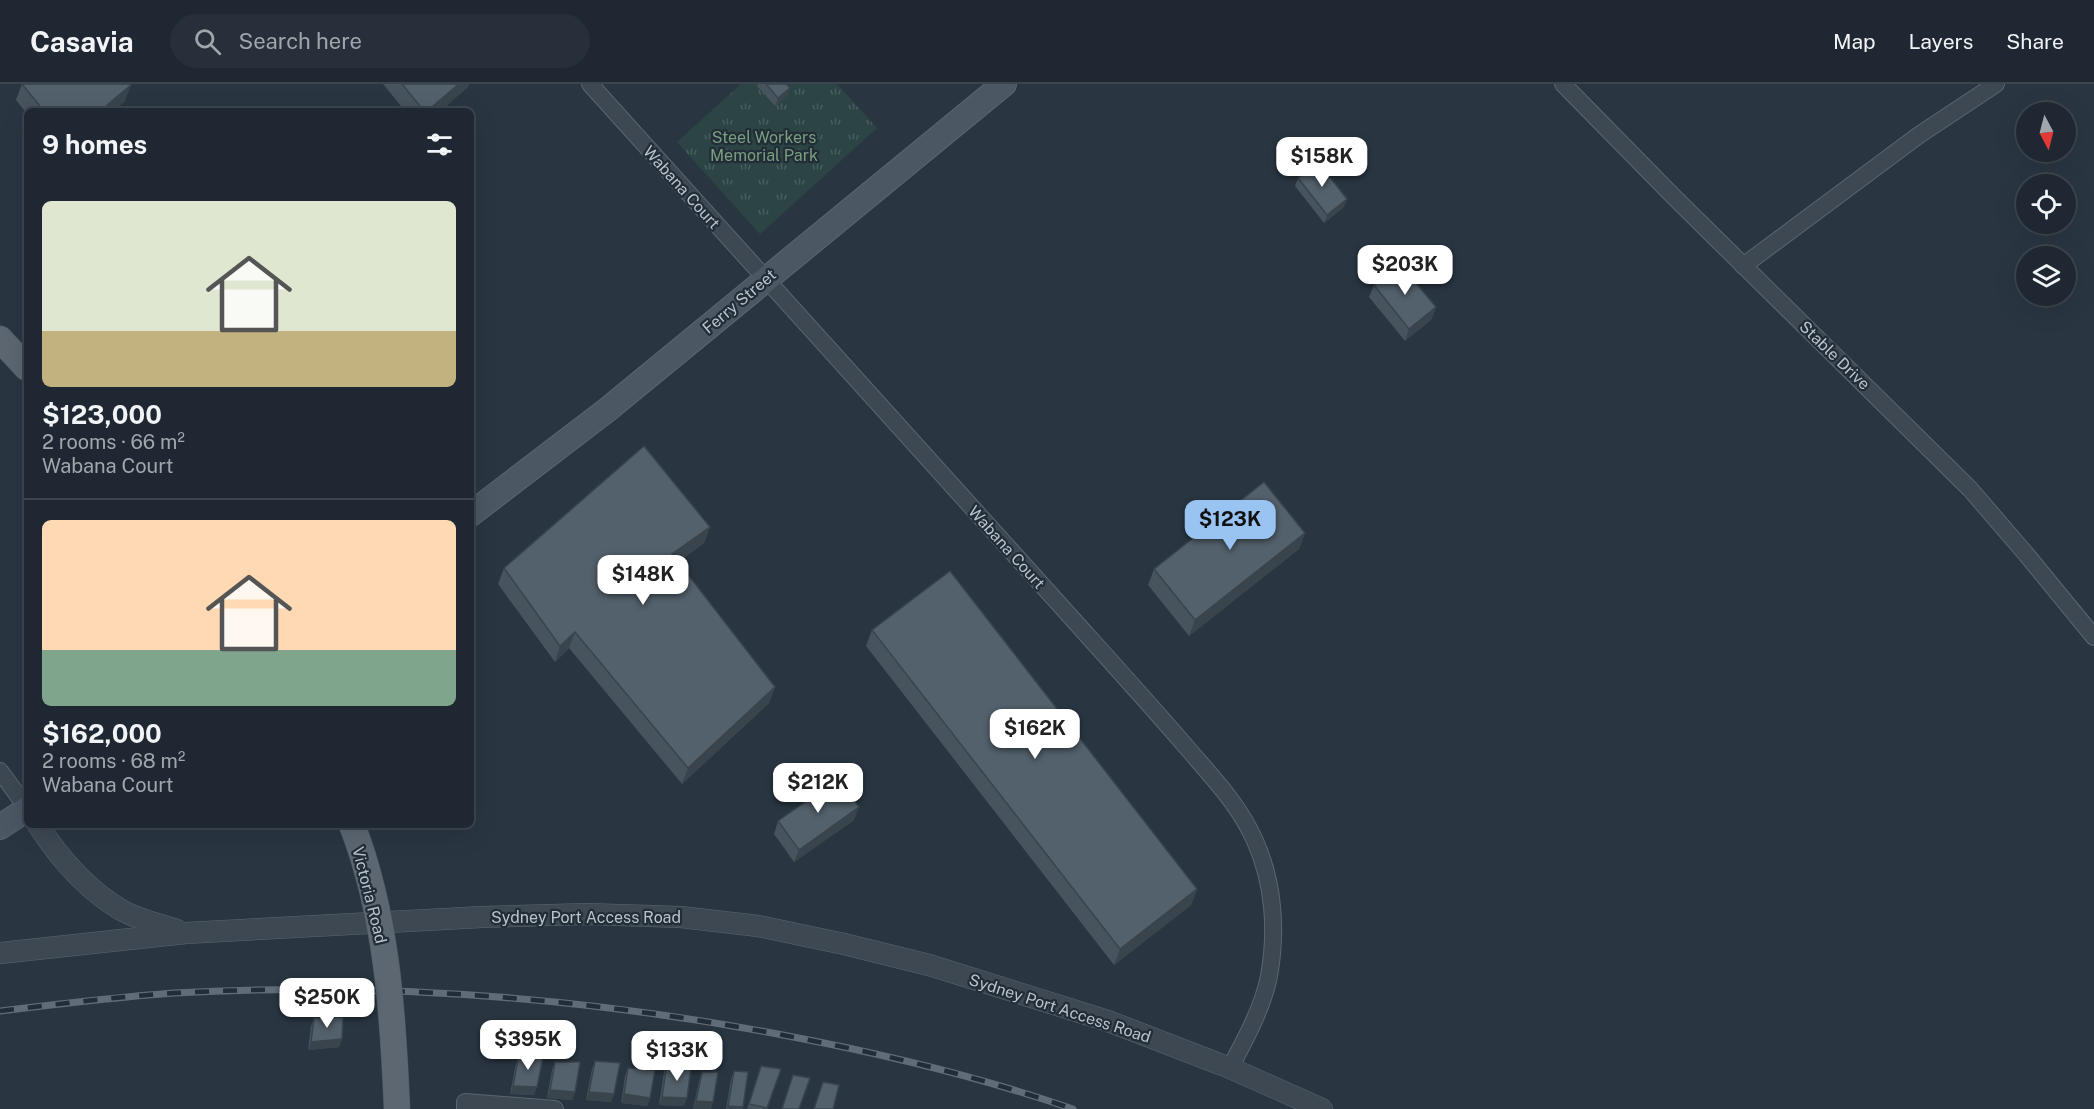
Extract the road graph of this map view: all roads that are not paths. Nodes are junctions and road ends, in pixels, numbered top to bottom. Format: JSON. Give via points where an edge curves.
{"nodes":[{"id":1,"x":591,"y":84,"type":"edge"},
{"id":2,"x":1004,"y":84,"type":"edge"},
{"id":3,"x":1563,"y":84,"type":"edge"},
{"id":4,"x":1995,"y":84,"type":"edge"},
{"id":5,"x":1743,"y":266,"type":"junction"},
{"id":6,"x":764,"y":279,"type":"junction"},
{"id":7,"x":0,"y":339,"type":"edge"},
{"id":8,"x":24,"y":365,"type":"edge"},
{"id":9,"x":474,"y":512,"type":"edge"},
{"id":10,"x":2094,"y":637,"type":"edge"},
{"id":11,"x":0,"y":771,"type":"edge"},
{"id":12,"x":24,"y":805,"type":"edge"},
{"id":13,"x":24,"y":811,"type":"edge"},
{"id":14,"x":0,"y":827,"type":"edge"},
{"id":15,"x":40,"y":828,"type":"edge"},
{"id":16,"x":353,"y":828,"type":"edge"},
{"id":17,"x":186,"y":933,"type":"junction"},
{"id":18,"x":0,"y":953,"type":"edge"},
{"id":19,"x":1230,"y":1068,"type":"junction"},
{"id":20,"x":397,"y":1109,"type":"edge"},
{"id":21,"x":465,"y":1109,"type":"edge"},
{"id":22,"x":555,"y":1109,"type":"edge"},
{"id":23,"x":1322,"y":1109,"type":"edge"}],
"edges":[{"from":1,"to":6,"type":"street","name":"Wabana Court"},
{"from":2,"to":6,"type":"main road","name":"Ferry Street"},
{"from":3,"to":5,"type":"street","name":"Stable Drive"},
{"from":4,"to":5,"type":"street"},
{"from":5,"to":10,"type":"street","name":"Stable Drive","via":[[1970,489]]},
{"from":6,"to":9,"type":"main road","name":"Ferry Street","via":[[607,410]]},
{"from":6,"to":19,"type":"street","name":"Wabana Court","via":[[1231,799],[1255,840],[1273,904],[1268,977],[1243,1045]]},
{"from":7,"to":8,"type":"main road"},
{"from":11,"to":12,"type":"street"},
{"from":13,"to":14,"type":"main road"},
{"from":15,"to":17,"type":"street","via":[[80,878],[104,898],[125,912]]},
{"from":16,"to":20,"type":"main road","name":"Victoria Road","bridge":true,"via":[[383,943]]},
{"from":17,"to":18,"type":"street","name":"Sydney Port Access Road"},
{"from":17,"to":19,"type":"street","name":"Sydney Port Access Road","via":[[587,914],[681,917],[758,926],[940,969],[1108,1021]]},
{"from":19,"to":23,"type":"street","name":"Sydney Port Access Road"},
{"from":21,"to":22,"type":"street","via":[[465,1102]]}]}
